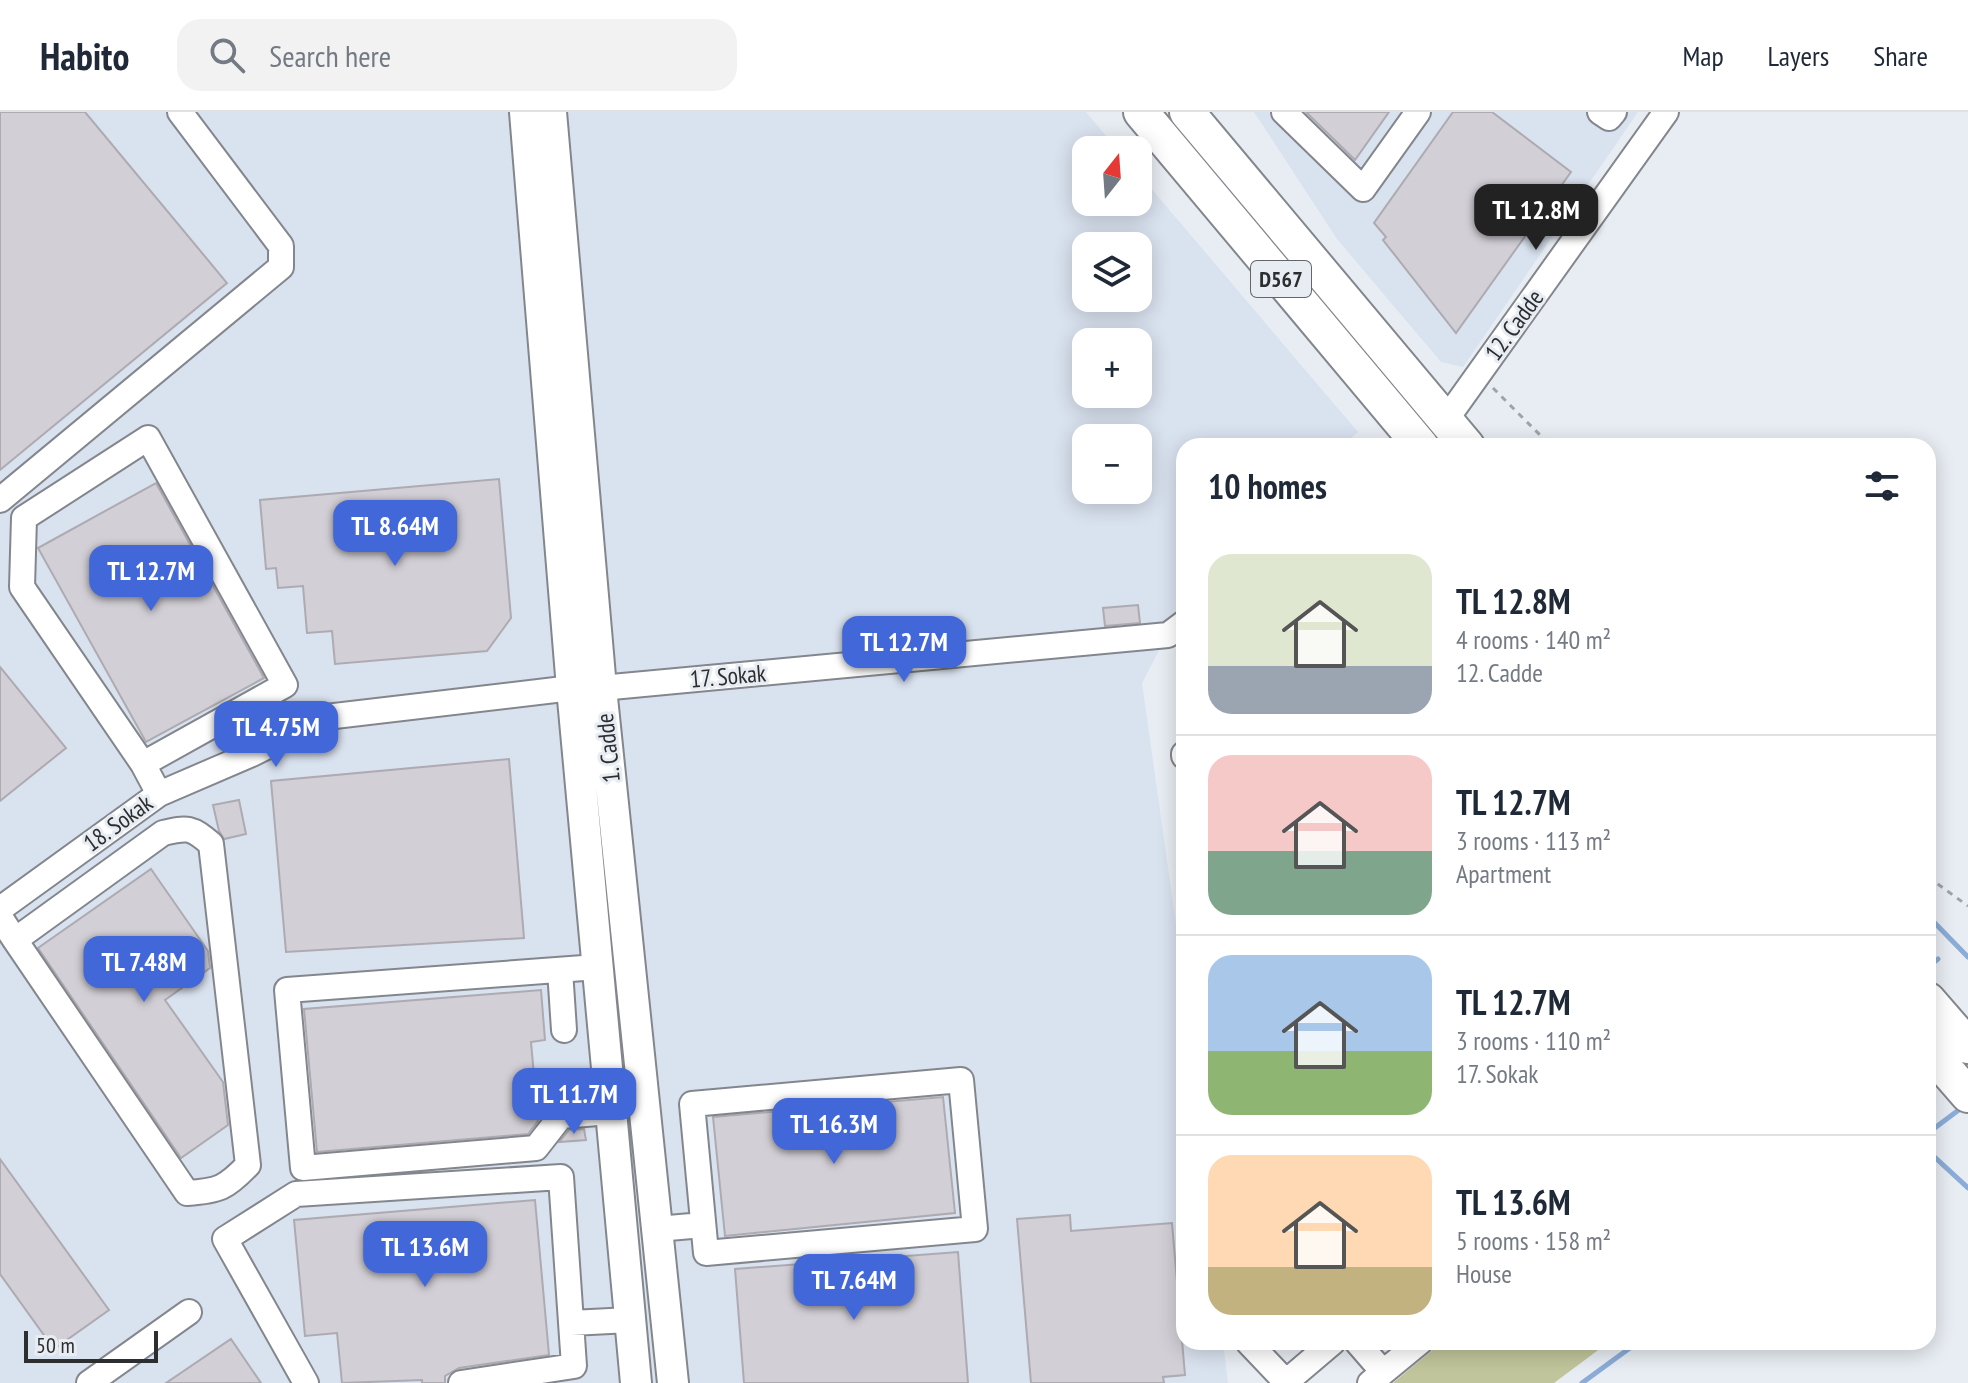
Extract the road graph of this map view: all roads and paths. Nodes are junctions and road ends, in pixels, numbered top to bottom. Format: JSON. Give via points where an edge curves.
{"nodes":[{"id":1,"x":180,"y":112,"type":"edge"},
{"id":2,"x":1141,"y":112,"type":"edge"},
{"id":3,"x":1187,"y":112,"type":"edge"},
{"id":4,"x":1284,"y":112,"type":"edge"},
{"id":5,"x":1418,"y":112,"type":"edge"},
{"id":6,"x":1600,"y":112,"type":"edge"},
{"id":7,"x":1614,"y":112,"type":"edge"},
{"id":8,"x":1666,"y":112,"type":"edge"},
{"id":9,"x":546,"y":113,"type":"edge"},
{"id":10,"x":1479,"y":374,"type":"junction"},
{"id":11,"x":1456,"y":433,"type":"edge"},
{"id":12,"x":1409,"y":438,"type":"edge"},
{"id":13,"x":1543,"y":438,"type":"edge"},
{"id":14,"x":0,"y":500,"type":"edge"},
{"id":15,"x":1176,"y":629,"type":"edge"},
{"id":16,"x":587,"y":688,"type":"junction"},
{"id":17,"x":143,"y":764,"type":"junction"},
{"id":18,"x":159,"y":794,"type":"junction"},
{"id":19,"x":1936,"y":883,"type":"edge"},
{"id":20,"x":1968,"y":906,"type":"edge"},
{"id":21,"x":0,"y":909,"type":"edge"},
{"id":22,"x":0,"y":917,"type":"edge"},
{"id":23,"x":15,"y":940,"type":"junction"},
{"id":24,"x":597,"y":967,"type":"junction"},
{"id":25,"x":560,"y":970,"type":"junction"},
{"id":26,"x":1936,"y":1016,"type":"edge"},
{"id":27,"x":564,"y":1030,"type":"dead end"},
{"id":28,"x":1936,"y":1054,"type":"edge"},
{"id":29,"x":1963,"y":1072,"type":"edge"},
{"id":30,"x":610,"y":1112,"type":"junction"},
{"id":31,"x":703,"y":1225,"type":"junction"},
{"id":32,"x":657,"y":1229,"type":"junction"},
{"id":33,"x":189,"y":1312,"type":"dead end"},
{"id":34,"x":630,"y":1320,"type":"junction"},
{"id":35,"x":571,"y":1323,"type":"junction"},
{"id":36,"x":1256,"y":1350,"type":"edge"},
{"id":37,"x":1324,"y":1350,"type":"edge"},
{"id":38,"x":1361,"y":1350,"type":"edge"},
{"id":39,"x":1410,"y":1350,"type":"edge"},
{"id":40,"x":1377,"y":1378,"type":"edge"},
{"id":41,"x":89,"y":1383,"type":"edge"},
{"id":42,"x":306,"y":1383,"type":"edge"},
{"id":43,"x":461,"y":1383,"type":"edge"},
{"id":44,"x":636,"y":1383,"type":"edge"},
{"id":45,"x":673,"y":1383,"type":"edge"}],
"edges":[{"from":1,"to":14,"type":"street","via":[[281,246],[281,267]]},
{"from":2,"to":12,"type":"highway","number":"D567"},
{"from":3,"to":11,"type":"highway","number":"D567"},
{"from":4,"to":5,"type":"street","via":[[1363,189]]},
{"from":6,"to":7,"type":"street","via":[[1609,118]]},
{"from":8,"to":10,"type":"street","name":"12. Cadde"},
{"from":9,"to":16,"type":"main road","name":"1. Cadde"},
{"from":10,"to":11,"type":"street","name":"12. Cadde"},
{"from":10,"to":13,"type":"path"},
{"from":15,"to":16,"type":"street","name":"17. Sokak","via":[[1168,635]]},
{"from":16,"to":18,"type":"street","name":"18. Sokak","via":[[326,717]]},
{"from":16,"to":24,"type":"main road","name":"1. Cadde"},
{"from":16,"to":32,"type":"main road","name":"1. Cadde"},
{"from":17,"to":17,"type":"street","via":[[285,685],[148,438],[24,518],[22,587]]},
{"from":17,"to":18,"type":"street"},
{"from":18,"to":21,"type":"street","name":"18. Sokak"},
{"from":19,"to":20,"type":"path"},
{"from":22,"to":23,"type":"street"},
{"from":23,"to":23,"type":"street","via":[[187,1193],[217,1191],[233,1181],[248,1165],[211,844],[195,830],[163,833]]},
{"from":24,"to":25,"type":"street"},
{"from":24,"to":30,"type":"main road","name":"1. Cadde"},
{"from":25,"to":27,"type":"street"},
{"from":25,"to":30,"type":"street","via":[[287,990],[303,1168],[536,1148],[561,1116]]},
{"from":26,"to":29,"type":"highway"},
{"from":28,"to":29,"type":"highway"},
{"from":30,"to":34,"type":"main road","name":"1. Cadde"},
{"from":31,"to":31,"type":"street","via":[[706,1253],[975,1229],[961,1080],[692,1104]]},
{"from":31,"to":32,"type":"street"},
{"from":32,"to":45,"type":"main road","name":"1. Cadde"},
{"from":33,"to":41,"type":"street"},
{"from":34,"to":35,"type":"street"},
{"from":34,"to":44,"type":"main road","name":"1. Cadde"},
{"from":35,"to":42,"type":"street","via":[[561,1177],[296,1194],[225,1239]]},
{"from":35,"to":43,"type":"street","via":[[574,1366]]},
{"from":36,"to":37,"type":"street","via":[[1286,1382]]},
{"from":38,"to":40,"type":"street"},
{"from":39,"to":40,"type":"street"}]}
